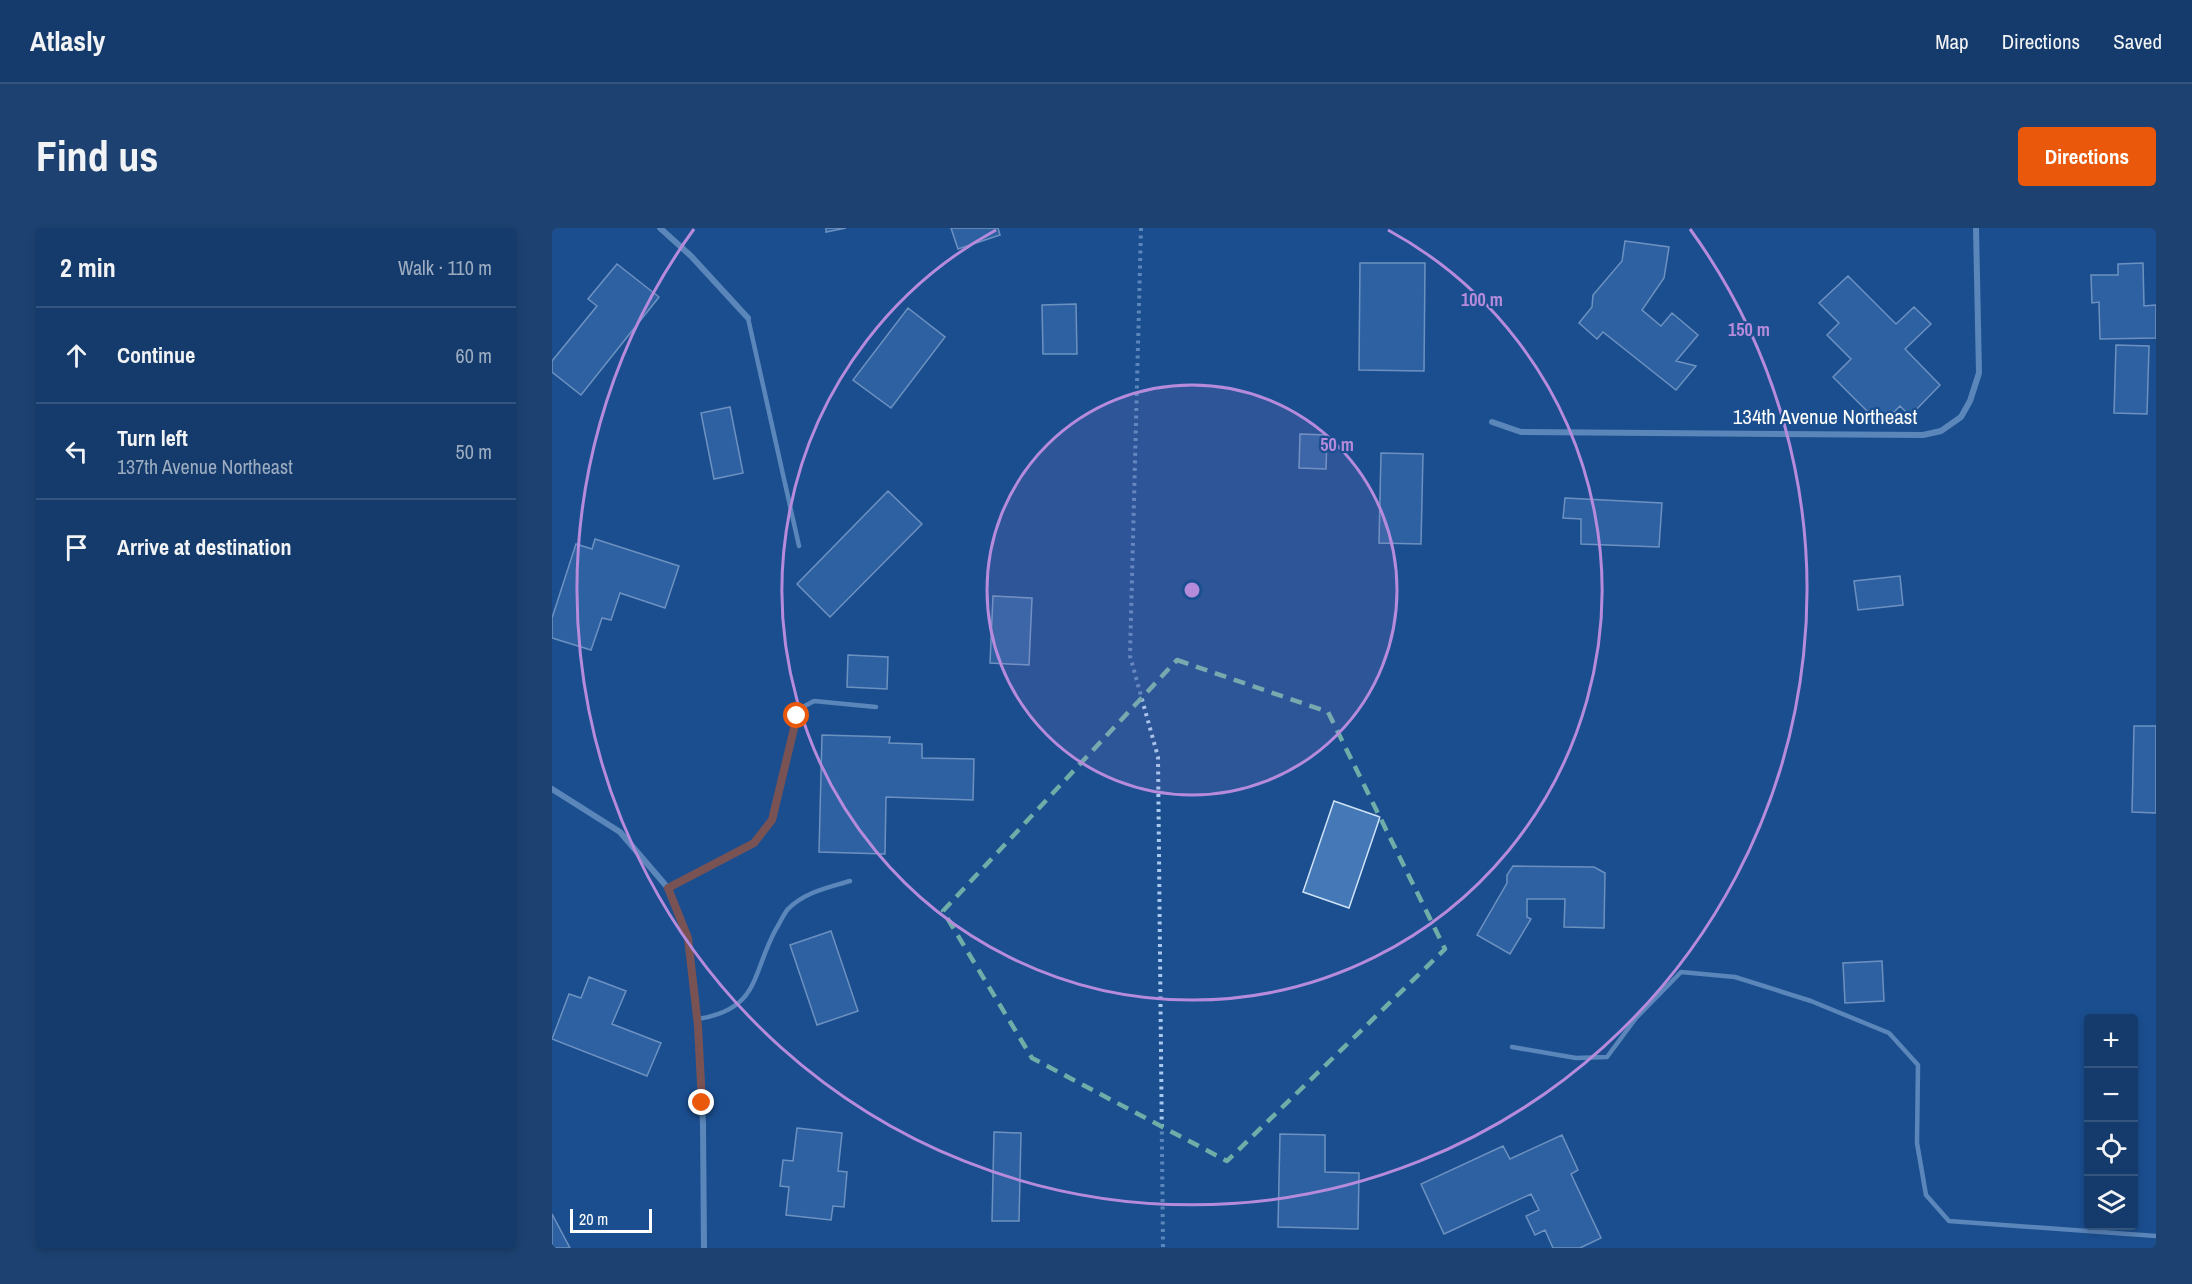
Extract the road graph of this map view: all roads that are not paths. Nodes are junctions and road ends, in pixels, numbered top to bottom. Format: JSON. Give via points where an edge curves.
{"nodes":[{"id":1,"x":660,"y":228,"type":"edge"},
{"id":2,"x":1976,"y":228,"type":"edge"},
{"id":3,"x":748,"y":318,"type":"joint"},
{"id":4,"x":1492,"y":422,"type":"dead end"},
{"id":5,"x":799,"y":546,"type":"dead end"},
{"id":6,"x":876,"y":707,"type":"dead end"},
{"id":7,"x":552,"y":789,"type":"edge"},
{"id":8,"x":850,"y":881,"type":"dead end"},
{"id":9,"x":668,"y":888,"type":"junction"},
{"id":10,"x":698,"y":1019,"type":"junction"},
{"id":11,"x":1512,"y":1047,"type":"dead end"},
{"id":12,"x":2156,"y":1236,"type":"edge"},
{"id":13,"x":704,"y":1248,"type":"edge"}],
"edges":[{"from":1,"to":3,"type":"street","via":[[692,256]]},
{"from":2,"to":4,"type":"street","name":"134th Avenue Northeast","via":[[1979,373],[1960,417],[1941,431],[1923,435],[1521,432]]},
{"from":3,"to":5,"type":"lane"},
{"from":6,"to":9,"type":"lane","via":[[814,701],[803,706],[797,716],[772,820],[754,843]]},
{"from":7,"to":9,"type":"street","via":[[620,832]]},
{"from":8,"to":10,"type":"lane","via":[[806,894],[786,911],[767,946],[754,984],[739,1004],[722,1015]]},
{"from":9,"to":10,"type":"street","via":[[688,938]]},
{"from":10,"to":13,"type":"street"},
{"from":11,"to":12,"type":"lane","via":[[1576,1058],[1607,1057],[1636,1018],[1681,972],[1735,976],[1889,1033],[1918,1065],[1917,1143],[1926,1196],[1949,1221]]}]}
